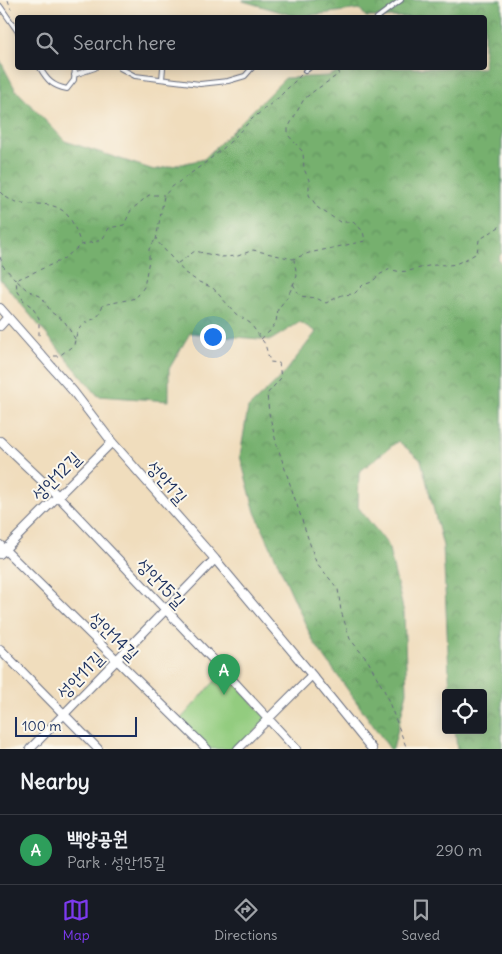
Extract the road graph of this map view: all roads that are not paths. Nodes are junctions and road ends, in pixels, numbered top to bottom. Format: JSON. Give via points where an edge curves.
{"nodes":[{"id":1,"x":401,"y":0,"type":"edge"},
{"id":2,"x":0,"y":6,"type":"edge"},
{"id":3,"x":381,"y":15,"type":"edge"},
{"id":4,"x":15,"y":28,"type":"edge"},
{"id":5,"x":41,"y":70,"type":"edge"},
{"id":6,"x":75,"y":70,"type":"edge"},
{"id":7,"x":89,"y":70,"type":"edge"},
{"id":8,"x":124,"y":70,"type":"edge"},
{"id":9,"x":163,"y":70,"type":"edge"},
{"id":10,"x":250,"y":70,"type":"edge"},
{"id":11,"x":74,"y":75,"type":"junction"},
{"id":12,"x":162,"y":79,"type":"junction"},
{"id":13,"x":0,"y":308,"type":"edge"},
{"id":14,"x":8,"y":317,"type":"junction"},
{"id":15,"x":0,"y":326,"type":"edge"},
{"id":16,"x":0,"y":440,"type":"edge"},
{"id":17,"x":112,"y":442,"type":"junction"},
{"id":18,"x":57,"y":495,"type":"junction"},
{"id":19,"x":1,"y":549,"type":"edge"},
{"id":20,"x":215,"y":558,"type":"junction"},
{"id":21,"x":165,"y":609,"type":"junction"},
{"id":22,"x":0,"y":649,"type":"edge"},
{"id":23,"x":116,"y":659,"type":"junction"},
{"id":24,"x":312,"y":675,"type":"junction"},
{"id":25,"x":63,"y":714,"type":"junction"},
{"id":26,"x":267,"y":718,"type":"junction"},
{"id":27,"x":30,"y":749,"type":"edge"},
{"id":28,"x":98,"y":749,"type":"edge"},
{"id":29,"x":207,"y":749,"type":"edge"},
{"id":30,"x":238,"y":749,"type":"edge"},
{"id":31,"x":296,"y":749,"type":"edge"},
{"id":32,"x":372,"y":749,"type":"edge"}],
"edges":[{"from":1,"to":3,"type":"lane"},
{"from":2,"to":4,"type":"lane"},
{"from":5,"to":11,"type":"lane","via":[[56,87],[67,89]]},
{"from":6,"to":11,"type":"lane"},
{"from":7,"to":11,"type":"lane"},
{"from":8,"to":12,"type":"lane","via":[[135,76]]},
{"from":9,"to":12,"type":"lane"},
{"from":10,"to":12,"type":"lane","via":[[245,76],[228,81],[200,84]]},
{"from":13,"to":14,"type":"street","name":"성안1길"},
{"from":14,"to":15,"type":"street"},
{"from":14,"to":17,"type":"street","name":"성안1길","via":[[73,391]]},
{"from":16,"to":18,"type":"street","name":"성안15길"},
{"from":17,"to":18,"type":"street","name":"성안12길"},
{"from":17,"to":20,"type":"street","name":"성안1길"},
{"from":18,"to":19,"type":"street","name":"성안12길"},
{"from":18,"to":21,"type":"street","name":"성안15길"},
{"from":19,"to":23,"type":"street","name":"성안14길"},
{"from":20,"to":21,"type":"street","name":"성안11길"},
{"from":20,"to":24,"type":"street","name":"성안1길"},
{"from":21,"to":23,"type":"street","name":"성안11길"},
{"from":21,"to":26,"type":"street","name":"성안15길"},
{"from":22,"to":25,"type":"street"},
{"from":23,"to":25,"type":"street","name":"성안11길"},
{"from":23,"to":29,"type":"street","name":"성안14길"},
{"from":24,"to":26,"type":"street"},
{"from":24,"to":32,"type":"street","name":"성안1길"},
{"from":25,"to":27,"type":"street","name":"성안11길"},
{"from":25,"to":28,"type":"street"},
{"from":26,"to":30,"type":"street"},
{"from":26,"to":31,"type":"street","name":"성안15길"}]}
